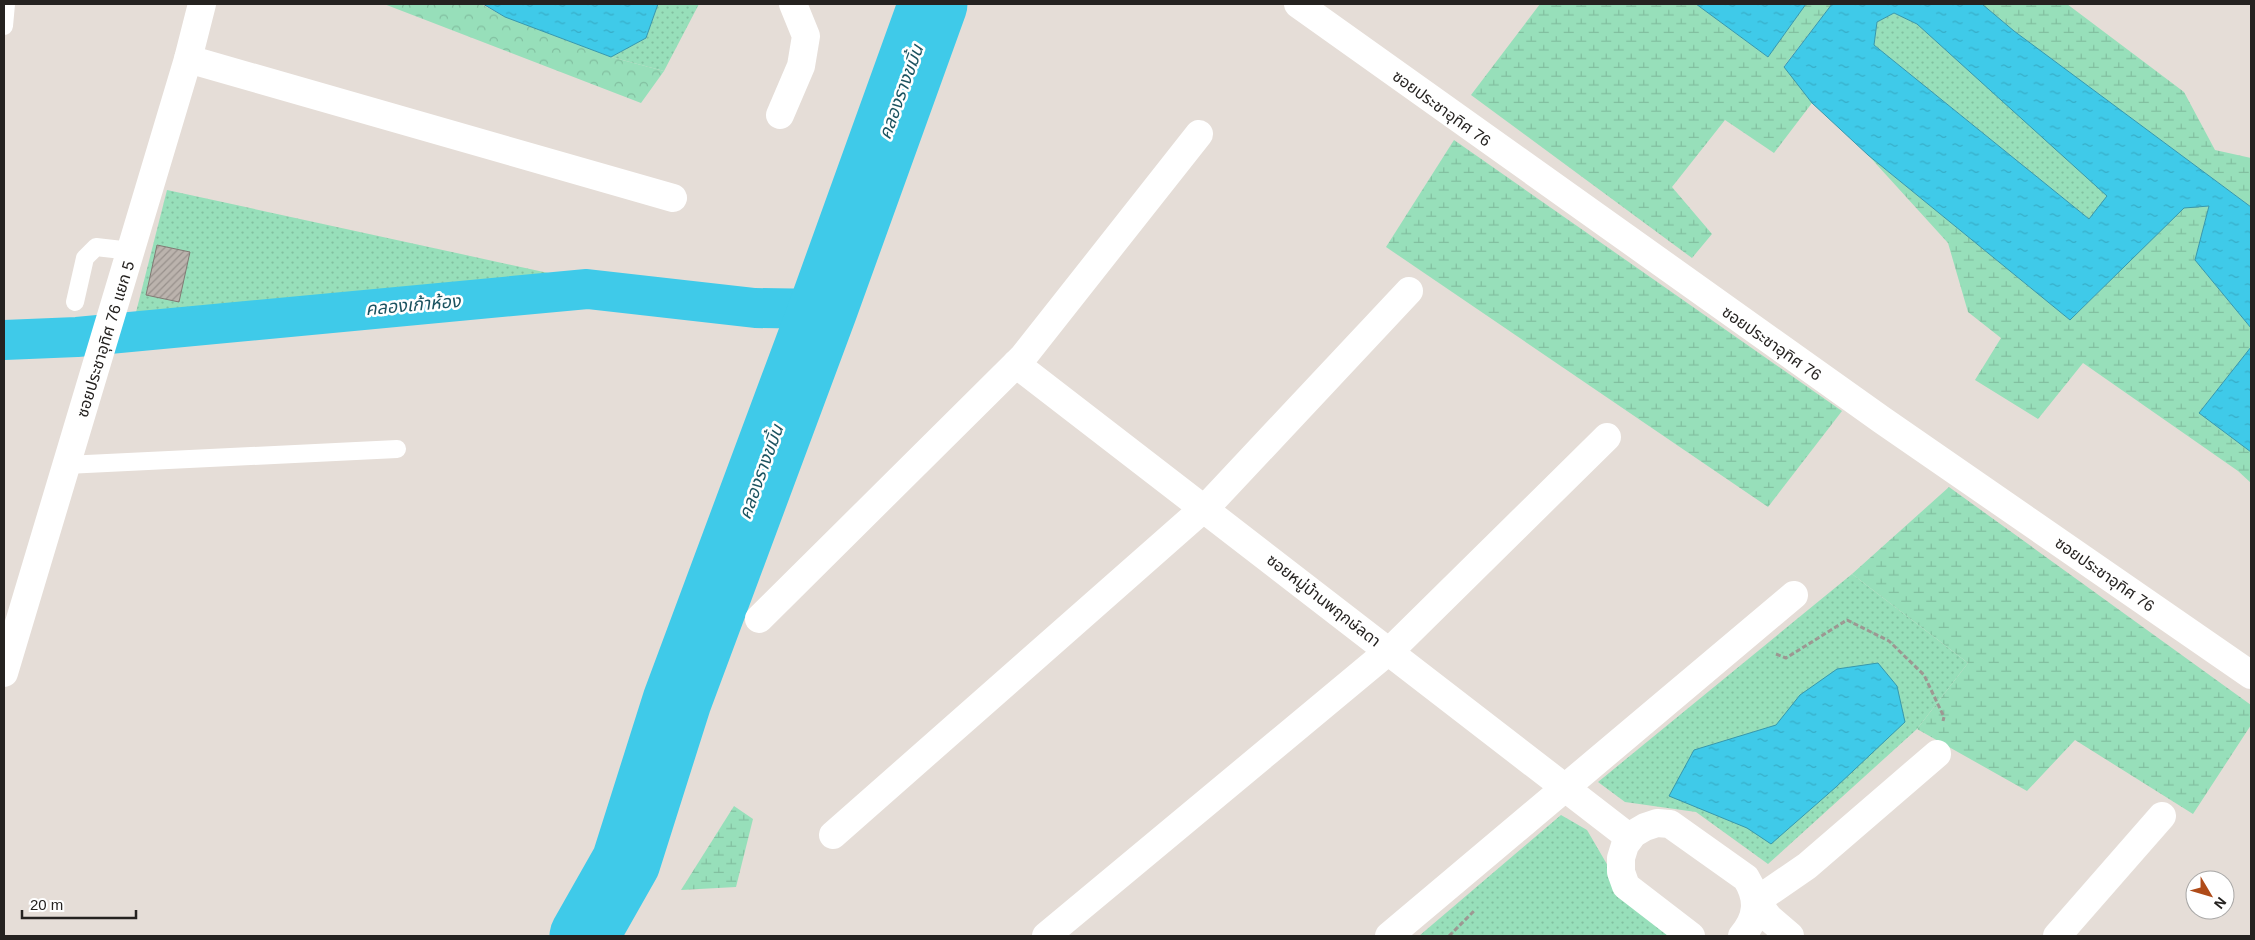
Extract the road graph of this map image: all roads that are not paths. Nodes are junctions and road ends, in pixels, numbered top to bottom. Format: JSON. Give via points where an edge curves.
{"nodes":[{"id":1,"x":6,"y":4,"type":"edge"},
{"id":2,"x":202,"y":4,"type":"edge"},
{"id":3,"x":793,"y":4,"type":"edge"},
{"id":4,"x":1298,"y":4,"type":"edge"},
{"id":5,"x":4,"y":26,"type":"edge"},
{"id":6,"x":188,"y":59,"type":"junction"},
{"id":7,"x":780,"y":115,"type":"dead end"},
{"id":8,"x":1199,"y":134,"type":"dead end"},
{"id":9,"x":673,"y":198,"type":"dead end"},
{"id":10,"x":131,"y":252,"type":"junction"},
{"id":11,"x":1409,"y":291,"type":"dead end"},
{"id":12,"x":75,"y":302,"type":"dead end"},
{"id":13,"x":1016,"y":364,"type":"junction"},
{"id":14,"x":1607,"y":437,"type":"dead end"},
{"id":15,"x":397,"y":449,"type":"dead end"},
{"id":16,"x":66,"y":465,"type":"junction"},
{"id":17,"x":1204,"y":508,"type":"junction"},
{"id":18,"x":1794,"y":595,"type":"dead end"},
{"id":19,"x":13,"y":613,"type":"edge"},
{"id":20,"x":759,"y":619,"type":"dead end"},
{"id":21,"x":1390,"y":651,"type":"junction"},
{"id":22,"x":4,"y":673,"type":"edge"},
{"id":23,"x":2251,"y":675,"type":"edge"},
{"id":24,"x":1937,"y":754,"type":"road end"},
{"id":25,"x":1565,"y":787,"type":"junction"},
{"id":26,"x":2162,"y":816,"type":"dead end"},
{"id":27,"x":833,"y":835,"type":"dead end"},
{"id":28,"x":1630,"y":838,"type":"junction"},
{"id":29,"x":1756,"y":901,"type":"junction"},
{"id":30,"x":1046,"y":936,"type":"edge"},
{"id":31,"x":1389,"y":936,"type":"edge"},
{"id":32,"x":1691,"y":936,"type":"edge"},
{"id":33,"x":1742,"y":936,"type":"edge"},
{"id":34,"x":1790,"y":936,"type":"edge"},
{"id":35,"x":2057,"y":936,"type":"edge"}],
"edges":[{"from":1,"to":5,"type":"lane"},
{"from":2,"to":6,"type":"street","name":"ซอยประชาอุทิศ 76 แยก 5"},
{"from":3,"to":7,"type":"street","via":[[806,36],[801,66]]},
{"from":4,"to":23,"type":"street","name":"ซอยประชาอุทิศ 76","via":[[1866,409]]},
{"from":6,"to":9,"type":"street"},
{"from":6,"to":10,"type":"street","name":"ซอยประชาอุทิศ 76 แยก 5"},
{"from":8,"to":13,"type":"street"},
{"from":10,"to":12,"type":"lane","via":[[96,246],[85,258]]},
{"from":10,"to":16,"type":"street","name":"ซอยประชาอุทิศ 76 แยก 5"},
{"from":11,"to":17,"type":"street"},
{"from":13,"to":17,"type":"street","name":"ซอยหมู่บ้านพฤกษ์ลดา"},
{"from":13,"to":20,"type":"street"},
{"from":14,"to":21,"type":"street"},
{"from":15,"to":16,"type":"lane"},
{"from":16,"to":19,"type":"street","name":"ซอยประชาอุทิศ 76 แยก 5"},
{"from":17,"to":21,"type":"street","name":"ซอยหมู่บ้านพฤกษ์ลดา"},
{"from":17,"to":27,"type":"street"},
{"from":18,"to":25,"type":"street"},
{"from":19,"to":22,"type":"street","name":"ซอยประชาอุทิศ 76 แยก 5"},
{"from":21,"to":25,"type":"street","name":"ซอยหมู่บ้านพฤกษ์ลดา"},
{"from":21,"to":30,"type":"street"},
{"from":24,"to":29,"type":"street","via":[[1807,866]]},
{"from":25,"to":28,"type":"street","name":"ซอยหมู่บ้านพฤกษ์ลดา"},
{"from":25,"to":31,"type":"street"},
{"from":26,"to":35,"type":"street"},
{"from":28,"to":29,"type":"street","via":[[1644,827],[1670,824],[1746,878]]},
{"from":28,"to":32,"type":"street","via":[[1621,858],[1626,886]]},
{"from":29,"to":33,"type":"street","via":[[1751,926]]},
{"from":29,"to":34,"type":"street","via":[[1769,918]]}]}
